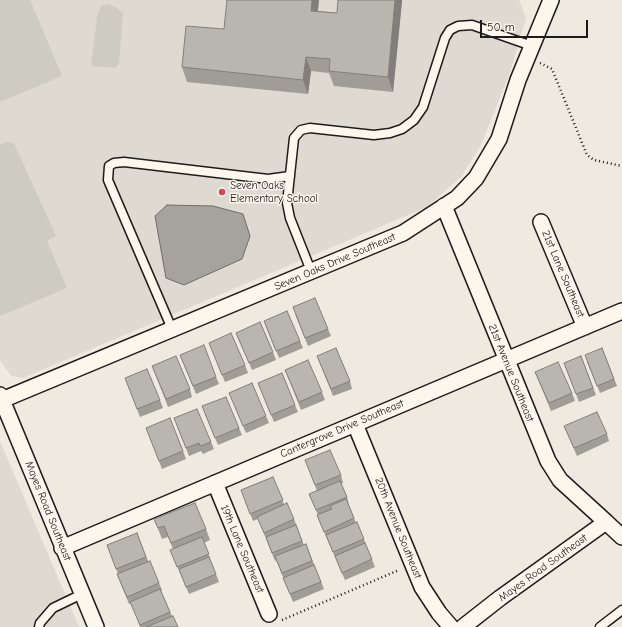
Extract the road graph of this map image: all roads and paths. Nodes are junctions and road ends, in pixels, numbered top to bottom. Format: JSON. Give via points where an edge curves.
{"nodes":[{"id":1,"x":551,"y":0,"type":"edge"},
{"id":2,"x":530,"y":51,"type":"junction"},
{"id":3,"x":622,"y":166,"type":"edge"},
{"id":4,"x":290,"y":176,"type":"junction"},
{"id":5,"x":444,"y":206,"type":"junction"},
{"id":6,"x":541,"y":222,"type":"dead end"},
{"id":7,"x":311,"y":272,"type":"junction"},
{"id":8,"x":622,"y":311,"type":"edge"},
{"id":9,"x":585,"y":327,"type":"junction"},
{"id":10,"x":172,"y":329,"type":"junction"},
{"id":11,"x":506,"y":360,"type":"junction"},
{"id":12,"x":1,"y":398,"type":"edge"},
{"id":13,"x":355,"y":424,"type":"junction"},
{"id":14,"x":215,"y":483,"type":"junction"},
{"id":15,"x":606,"y":522,"type":"junction"},
{"id":16,"x":622,"y":537,"type":"edge"},
{"id":17,"x":62,"y":548,"type":"junction"},
{"id":18,"x":413,"y":565,"type":"junction"},
{"id":19,"x":82,"y":594,"type":"junction"},
{"id":20,"x":622,"y":610,"type":"edge"},
{"id":21,"x":275,"y":617,"type":"joint"},
{"id":22,"x":39,"y":627,"type":"edge"},
{"id":23,"x":96,"y":627,"type":"edge"},
{"id":24,"x":451,"y":627,"type":"edge"},
{"id":25,"x":463,"y":627,"type":"edge"},
{"id":26,"x":600,"y":627,"type":"edge"}],
"edges":[{"from":1,"to":2,"type":"street","name":"Seven Oaks Drive Southeast"},
{"from":2,"to":3,"type":"path","via":[[552,69],[587,156]]},
{"from":2,"to":4,"type":"lane","via":[[472,25],[458,26],[450,30],[445,38],[423,107],[414,120],[402,129],[374,135],[310,128],[301,130],[294,138]]},
{"from":2,"to":5,"type":"street","name":"Seven Oaks Drive Southeast","via":[[499,139],[476,178],[457,198]]},
{"from":4,"to":7,"type":"lane","via":[[287,202],[290,218]]},
{"from":4,"to":10,"type":"lane","via":[[268,179],[124,162],[109,166],[108,180]]},
{"from":5,"to":7,"type":"street","name":"Seven Oaks Drive Southeast","via":[[403,233]]},
{"from":5,"to":11,"type":"street","name":"21st Avenue Southeast"},
{"from":6,"to":9,"type":"street","name":"21st Lane Southeast"},
{"from":7,"to":10,"type":"street","name":"Seven Oaks Drive Southeast"},
{"from":8,"to":9,"type":"street","name":"Cantergrove Drive Southeast"},
{"from":9,"to":11,"type":"street","name":"Cantergrove Drive Southeast"},
{"from":10,"to":12,"type":"street","name":"Seven Oaks Drive Southeast"},
{"from":11,"to":13,"type":"street","name":"Cantergrove Drive Southeast"},
{"from":11,"to":15,"type":"street","name":"21st Avenue Southeast","via":[[548,461],[560,480]]},
{"from":12,"to":17,"type":"street","name":"Mayes Road Southeast"},
{"from":13,"to":14,"type":"street","name":"Cantergrove Drive Southeast"},
{"from":13,"to":18,"type":"street","name":"20th Avenue Southeast"},
{"from":14,"to":17,"type":"street","name":"Cantergrove Drive Southeast"},
{"from":14,"to":21,"type":"street","name":"19th Lane Southeast"},
{"from":15,"to":16,"type":"street"},
{"from":15,"to":25,"type":"street","name":"Mayes Road Southeast"},
{"from":17,"to":19,"type":"street","name":"Mayes Road Southeast"},
{"from":18,"to":21,"type":"path"},
{"from":18,"to":24,"type":"street","name":"20th Avenue Southeast","via":[[422,587]]},
{"from":19,"to":22,"type":"lane","via":[[53,608]]},
{"from":19,"to":23,"type":"street","name":"Mayes Road Southeast"},
{"from":20,"to":26,"type":"lane"}]}
